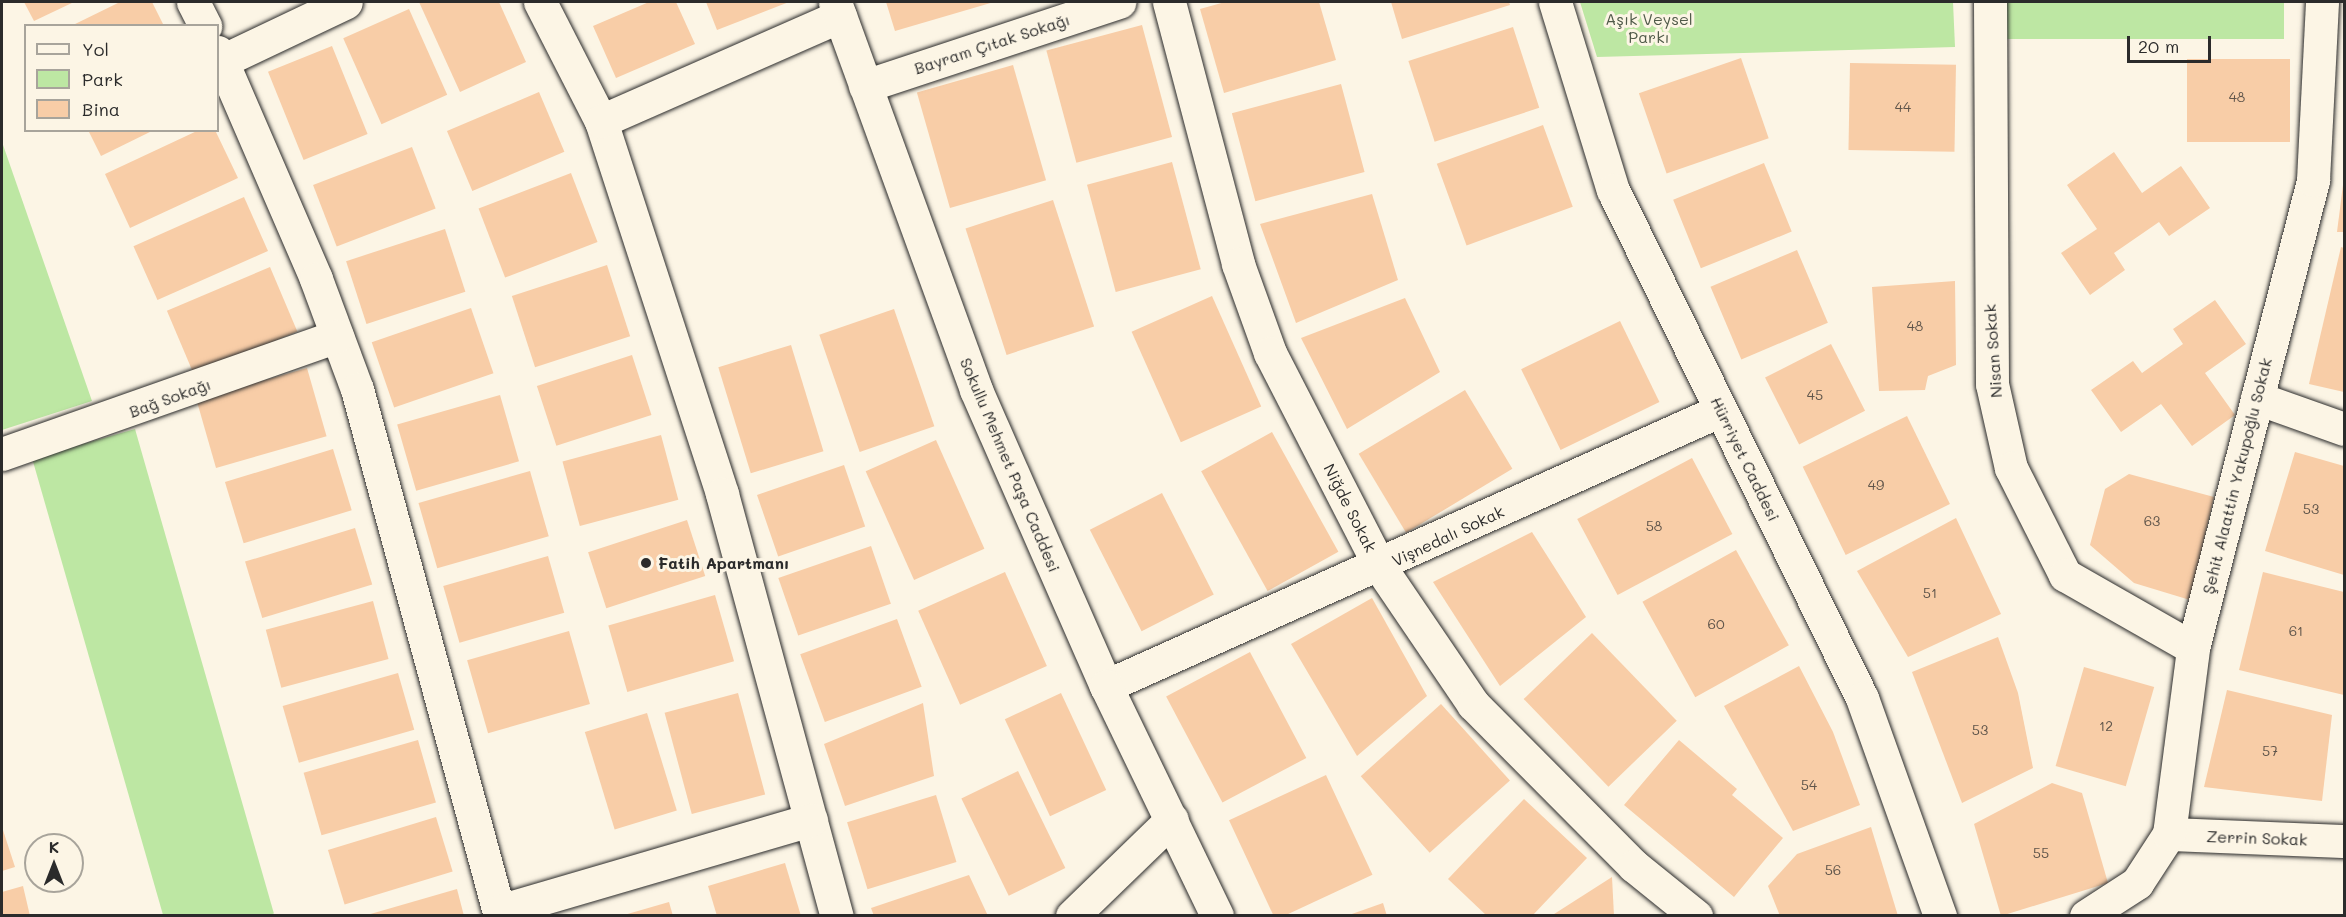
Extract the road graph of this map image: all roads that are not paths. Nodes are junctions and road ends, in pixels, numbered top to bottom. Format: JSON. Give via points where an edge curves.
{"nodes":[{"id":1,"x":193,"y":2,"type":"edge"},
{"id":2,"x":346,"y":2,"type":"edge"},
{"id":3,"x":540,"y":2,"type":"edge"},
{"id":4,"x":1119,"y":2,"type":"edge"},
{"id":5,"x":1168,"y":2,"type":"edge"},
{"id":6,"x":1555,"y":2,"type":"edge"},
{"id":7,"x":1990,"y":2,"type":"edge"},
{"id":8,"x":2322,"y":2,"type":"edge"},
{"id":9,"x":838,"y":9,"type":"edge"},
{"id":10,"x":204,"y":24,"type":"edge"},
{"id":11,"x":220,"y":57,"type":"edge"},
{"id":12,"x":865,"y":86,"type":"junction"},
{"id":13,"x":601,"y":121,"type":"junction"},
{"id":14,"x":337,"y":336,"type":"junction"},
{"id":15,"x":2257,"y":398,"type":"junction"},
{"id":16,"x":1721,"y":410,"type":"junction"},
{"id":17,"x":2344,"y":429,"type":"edge"},
{"id":18,"x":2,"y":454,"type":"edge"},
{"id":19,"x":1380,"y":567,"type":"junction"},
{"id":20,"x":2193,"y":648,"type":"junction"},
{"id":21,"x":1106,"y":686,"type":"junction"},
{"id":22,"x":1172,"y":819,"type":"junction"},
{"id":23,"x":811,"y":820,"type":"junction"},
{"id":24,"x":2169,"y":834,"type":"junction"},
{"id":25,"x":2344,"y":841,"type":"edge"},
{"id":26,"x":500,"y":913,"type":"edge"},
{"id":27,"x":837,"y":915,"type":"edge"},
{"id":28,"x":1072,"y":915,"type":"edge"},
{"id":29,"x":1217,"y":915,"type":"edge"},
{"id":30,"x":1696,"y":915,"type":"edge"},
{"id":31,"x":1940,"y":915,"type":"edge"},
{"id":32,"x":2086,"y":915,"type":"edge"}],
"edges":[{"from":1,"to":10,"type":"street"},
{"from":2,"to":11,"type":"street"},
{"from":3,"to":13,"type":"street"},
{"from":4,"to":12,"type":"street","name":"Bayram Çıtak Sokağı"},
{"from":5,"to":19,"type":"street","name":"Niğde Sokak","via":[[1239,264],[1270,353]]},
{"from":6,"to":16,"type":"street","name":"Hürriyet Caddesi","via":[[1613,190]]},
{"from":7,"to":20,"type":"street","name":"Nisan Sokak","via":[[1992,373],[2011,468],[2065,575]]},
{"from":8,"to":15,"type":"street","name":"Şehit Alaattin Yakupoğlu Sokak","via":[[2313,180]]},
{"from":9,"to":12,"type":"street","name":"Sokullu Mehmet Paşa Caddesi"},
{"from":9,"to":13,"type":"street"},
{"from":11,"to":14,"type":"street"},
{"from":12,"to":21,"type":"street","name":"Sokullu Mehmet Paşa Caddesi","via":[[976,390]]},
{"from":13,"to":23,"type":"street","via":[[722,494]]},
{"from":14,"to":18,"type":"street","name":"Bağ Sokağı"},
{"from":14,"to":26,"type":"street","via":[[357,389]]},
{"from":15,"to":17,"type":"street"},
{"from":15,"to":20,"type":"street","name":"Şehit Alaattin Yakupoğlu Sokak"},
{"from":16,"to":19,"type":"street","name":"Vişnedalı Sokak"},
{"from":16,"to":31,"type":"street","name":"Hürriyet Caddesi","via":[[1862,698]]},
{"from":19,"to":21,"type":"street","name":"Vişnedalı Sokak"},
{"from":19,"to":30,"type":"street","name":"Niğde Sokak","via":[[1473,704],[1634,866]]},
{"from":20,"to":24,"type":"street","name":"Şehit Alaattin Yakupoğlu Sokak"},
{"from":21,"to":22,"type":"street","name":"Sokullu Mehmet Paşa Caddesi"},
{"from":22,"to":28,"type":"street"},
{"from":22,"to":29,"type":"street","name":"Sokullu Mehmet Paşa Caddesi"},
{"from":23,"to":26,"type":"street"},
{"from":23,"to":27,"type":"street"},
{"from":24,"to":25,"type":"street","name":"Zerrin Sokak"},
{"from":24,"to":32,"type":"street","name":"Şehit Alaattin Yakupoğlu Sokak","via":[[2137,883]]}]}
